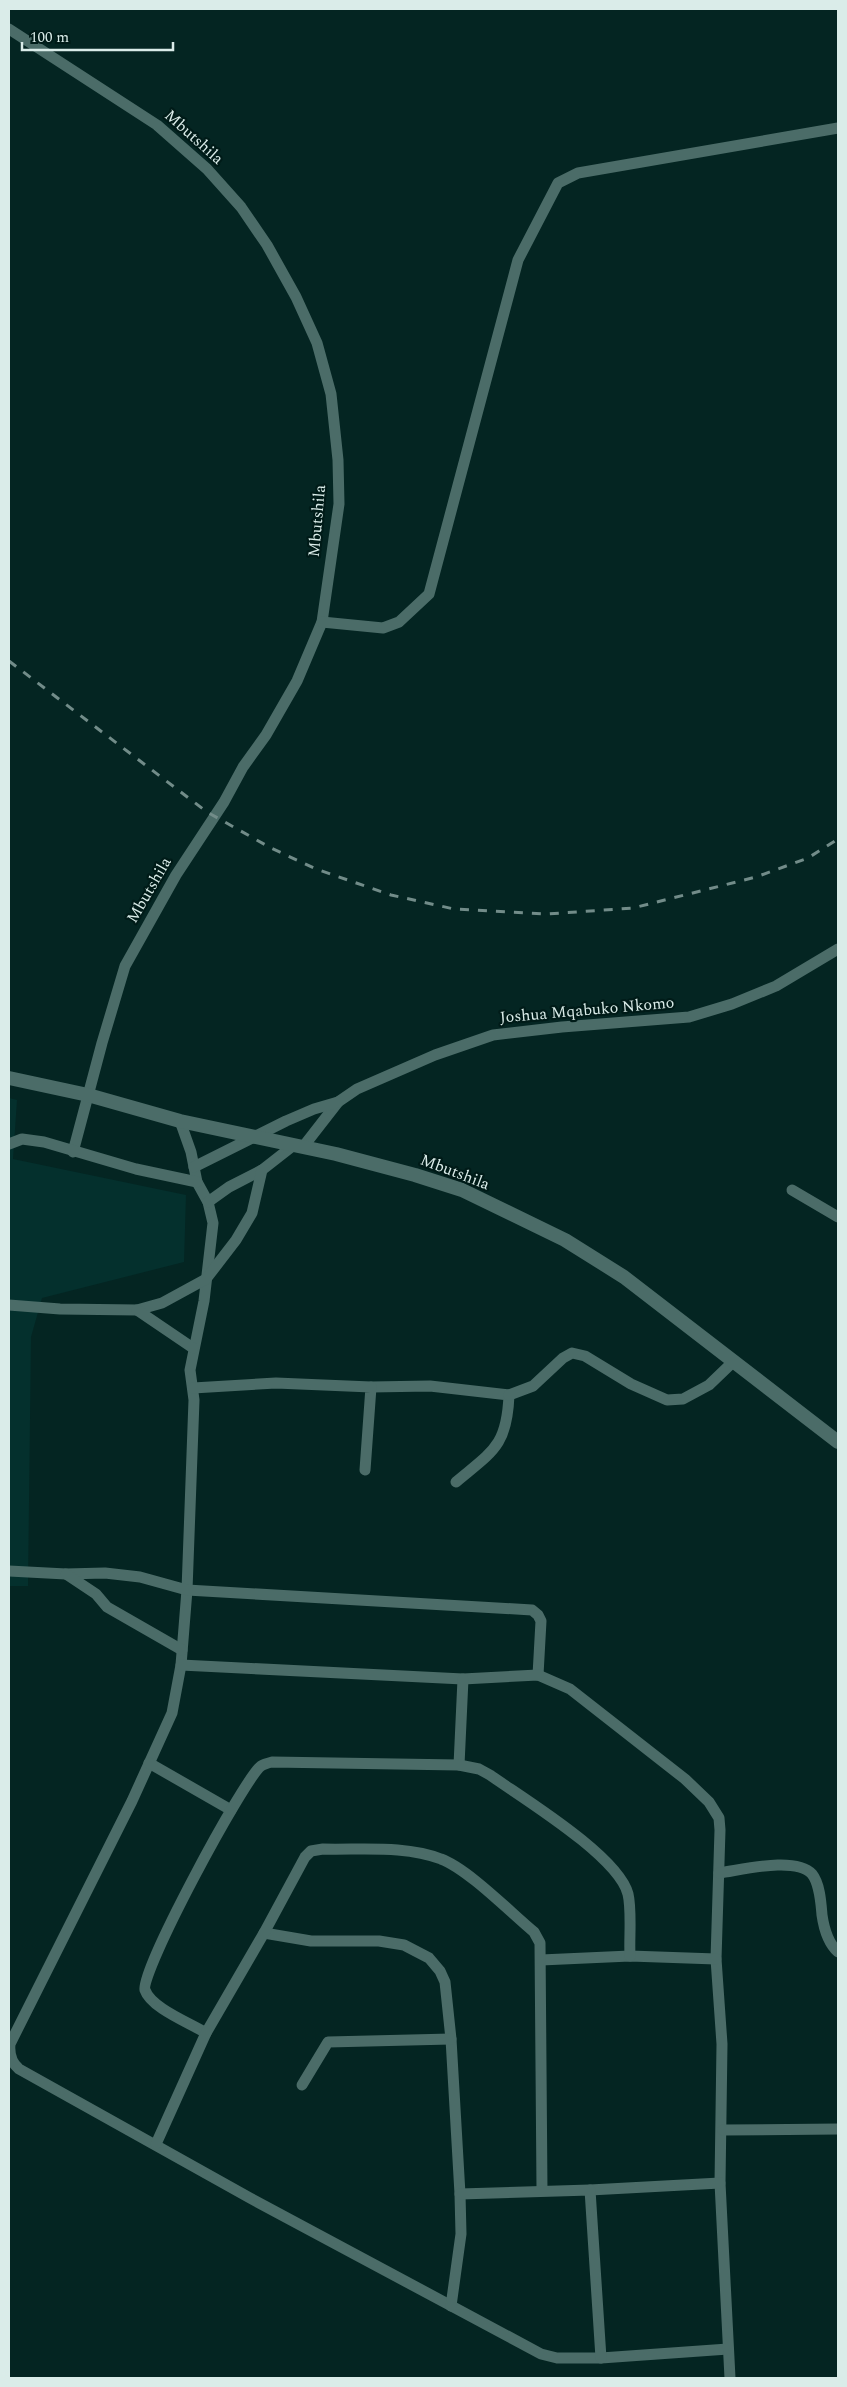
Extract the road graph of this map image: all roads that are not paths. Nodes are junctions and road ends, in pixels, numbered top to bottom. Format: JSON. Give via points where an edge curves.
{"nodes":[{"id":1,"x":9,"y":29,"type":"edge"},
{"id":2,"x":838,"y":128,"type":"edge"},
{"id":3,"x":322,"y":622,"type":"junction"},
{"id":4,"x":838,"y":949,"type":"edge"},
{"id":5,"x":9,"y":1078,"type":"edge"},
{"id":6,"x":88,"y":1095,"type":"junction"},
{"id":7,"x":338,"y":1102,"type":"junction"},
{"id":8,"x":180,"y":1121,"type":"junction"},
{"id":9,"x":255,"y":1136,"type":"junction"},
{"id":10,"x":9,"y":1144,"type":"edge"},
{"id":11,"x":299,"y":1146,"type":"junction"},
{"id":12,"x":73,"y":1152,"type":"junction"},
{"id":13,"x":194,"y":1167,"type":"junction"},
{"id":14,"x":262,"y":1170,"type":"junction"},
{"id":15,"x":197,"y":1182,"type":"junction"},
{"id":16,"x":792,"y":1190,"type":"dead end"},
{"id":17,"x":208,"y":1202,"type":"junction"},
{"id":18,"x":838,"y":1217,"type":"edge"},
{"id":19,"x":206,"y":1278,"type":"junction"},
{"id":20,"x":9,"y":1304,"type":"edge"},
{"id":21,"x":137,"y":1310,"type":"junction"},
{"id":22,"x":193,"y":1348,"type":"junction"},
{"id":23,"x":734,"y":1360,"type":"junction"},
{"id":24,"x":371,"y":1387,"type":"junction"},
{"id":25,"x":193,"y":1388,"type":"junction"},
{"id":26,"x":509,"y":1395,"type":"junction"},
{"id":27,"x":838,"y":1442,"type":"edge"},
{"id":28,"x":365,"y":1470,"type":"dead end"},
{"id":29,"x":456,"y":1482,"type":"dead end"},
{"id":30,"x":9,"y":1571,"type":"edge"},
{"id":31,"x":66,"y":1574,"type":"junction"},
{"id":32,"x":187,"y":1590,"type":"junction"},
{"id":33,"x":182,"y":1650,"type":"junction"},
{"id":34,"x":181,"y":1665,"type":"junction"},
{"id":35,"x":538,"y":1674,"type":"junction"},
{"id":36,"x":463,"y":1679,"type":"junction"},
{"id":37,"x":149,"y":1763,"type":"junction"},
{"id":38,"x":459,"y":1765,"type":"junction"},
{"id":39,"x":231,"y":1810,"type":"junction"},
{"id":40,"x":719,"y":1873,"type":"junction"},
{"id":41,"x":264,"y":1933,"type":"junction"},
{"id":42,"x":838,"y":1952,"type":"edge"},
{"id":43,"x":630,"y":1956,"type":"junction"},
{"id":44,"x":716,"y":1959,"type":"junction"},
{"id":45,"x":541,"y":1960,"type":"junction"},
{"id":46,"x":206,"y":2033,"type":"junction"},
{"id":47,"x":451,"y":2039,"type":"junction"},
{"id":48,"x":302,"y":2085,"type":"dead end"},
{"id":49,"x":838,"y":2129,"type":"edge"},
{"id":50,"x":722,"y":2130,"type":"junction"},
{"id":51,"x":156,"y":2144,"type":"junction"},
{"id":52,"x":720,"y":2183,"type":"junction"},
{"id":53,"x":542,"y":2190,"type":"junction"},
{"id":54,"x":590,"y":2190,"type":"junction"},
{"id":55,"x":460,"y":2194,"type":"junction"},
{"id":56,"x":451,"y":2306,"type":"junction"},
{"id":57,"x":728,"y":2349,"type":"junction"},
{"id":58,"x":601,"y":2358,"type":"junction"},
{"id":59,"x":730,"y":2378,"type":"edge"}],
"edges":[{"from":1,"to":3,"type":"street","name":"Mbutshila","via":[[158,125],[207,169],[241,207],[267,245],[296,298],[317,343],[331,394],[338,460],[339,504]]},
{"from":2,"to":3,"type":"street","via":[[578,173],[558,183],[518,260],[429,594],[399,622],[383,628]]},
{"from":3,"to":6,"type":"street","name":"Mbutshila","via":[[297,682],[176,876],[125,966]]},
{"from":4,"to":7,"type":"street","name":"Joshua Mqabuko Nkomo","via":[[776,986],[732,1004],[689,1017],[493,1035],[394,1071]]},
{"from":5,"to":6,"type":"street"},
{"from":6,"to":8,"type":"street","name":"Mbutshila"},
{"from":6,"to":12,"type":"street"},
{"from":7,"to":9,"type":"street","via":[[314,1109]]},
{"from":7,"to":11,"type":"street"},
{"from":8,"to":9,"type":"street","name":"Mbutshila"},
{"from":8,"to":13,"type":"street"},
{"from":9,"to":11,"type":"street","name":"Mbutshila"},
{"from":9,"to":13,"type":"street"},
{"from":10,"to":12,"type":"street","via":[[33,1140]]},
{"from":11,"to":14,"type":"street"},
{"from":11,"to":23,"type":"street","name":"Mbutshila","via":[[462,1190],[548,1232],[624,1277]]},
{"from":12,"to":15,"type":"street"},
{"from":13,"to":15,"type":"street"},
{"from":14,"to":17,"type":"street"},
{"from":14,"to":19,"type":"street","via":[[252,1213],[236,1240]]},
{"from":15,"to":17,"type":"street"},
{"from":16,"to":18,"type":"street"},
{"from":17,"to":19,"type":"street","via":[[213,1223]]},
{"from":19,"to":21,"type":"street","via":[[162,1304]]},
{"from":19,"to":22,"type":"street"},
{"from":20,"to":21,"type":"street","via":[[60,1309]]},
{"from":21,"to":22,"type":"street"},
{"from":22,"to":25,"type":"street","via":[[190,1370]]},
{"from":23,"to":26,"type":"street","via":[[709,1385],[684,1399],[667,1400],[631,1384],[585,1356],[572,1353],[533,1386]]},
{"from":23,"to":27,"type":"street","name":"Mbutshila"},
{"from":24,"to":25,"type":"street","via":[[276,1383]]},
{"from":24,"to":26,"type":"street","via":[[430,1386]]},
{"from":24,"to":28,"type":"street"},
{"from":25,"to":32,"type":"street"},
{"from":26,"to":29,"type":"street","via":[[508,1420],[499,1443]]},
{"from":30,"to":31,"type":"street"},
{"from":31,"to":32,"type":"street","via":[[105,1573]]},
{"from":31,"to":33,"type":"street","via":[[96,1594],[107,1607]]},
{"from":32,"to":33,"type":"street"},
{"from":32,"to":35,"type":"street","via":[[532,1610],[541,1621]]},
{"from":33,"to":34,"type":"street"},
{"from":34,"to":36,"type":"street"},
{"from":34,"to":37,"type":"street","via":[[172,1713]]},
{"from":35,"to":36,"type":"street"},
{"from":35,"to":40,"type":"street","via":[[570,1689],[677,1772],[709,1802],[719,1818]]},
{"from":36,"to":38,"type":"street"},
{"from":37,"to":39,"type":"street"},
{"from":37,"to":51,"type":"street","via":[[9,2050],[14,2065],[19,2069]]},
{"from":38,"to":39,"type":"street","via":[[272,1762],[261,1766]]},
{"from":38,"to":43,"type":"street","via":[[480,1769],[490,1775],[601,1855],[620,1875],[628,1895]]},
{"from":39,"to":46,"type":"street","via":[[156,1951],[144,1984],[154,2003]]},
{"from":40,"to":42,"type":"street","via":[[797,1865],[812,1875],[820,1895],[823,1925],[831,1946]]},
{"from":40,"to":44,"type":"street"},
{"from":41,"to":45,"type":"street","via":[[300,1863],[311,1851],[411,1852],[441,1859],[459,1869],[534,1932],[540,1943]]},
{"from":41,"to":46,"type":"street"},
{"from":41,"to":47,"type":"street","via":[[310,1940],[379,1941],[417,1950],[429,1958],[445,1982]]},
{"from":43,"to":44,"type":"street"},
{"from":43,"to":45,"type":"street"},
{"from":44,"to":50,"type":"street","via":[[722,2044]]},
{"from":45,"to":53,"type":"street"},
{"from":46,"to":51,"type":"street"},
{"from":47,"to":48,"type":"street","via":[[328,2042]]},
{"from":47,"to":55,"type":"street"},
{"from":49,"to":50,"type":"street"},
{"from":50,"to":52,"type":"street"},
{"from":51,"to":56,"type":"street"},
{"from":52,"to":54,"type":"street"},
{"from":52,"to":57,"type":"street"},
{"from":53,"to":54,"type":"street"},
{"from":53,"to":55,"type":"street"},
{"from":54,"to":58,"type":"street"},
{"from":55,"to":56,"type":"street","via":[[461,2234]]},
{"from":56,"to":58,"type":"street","via":[[540,2354],[557,2358]]},
{"from":57,"to":58,"type":"street"},
{"from":57,"to":59,"type":"street"}]}
